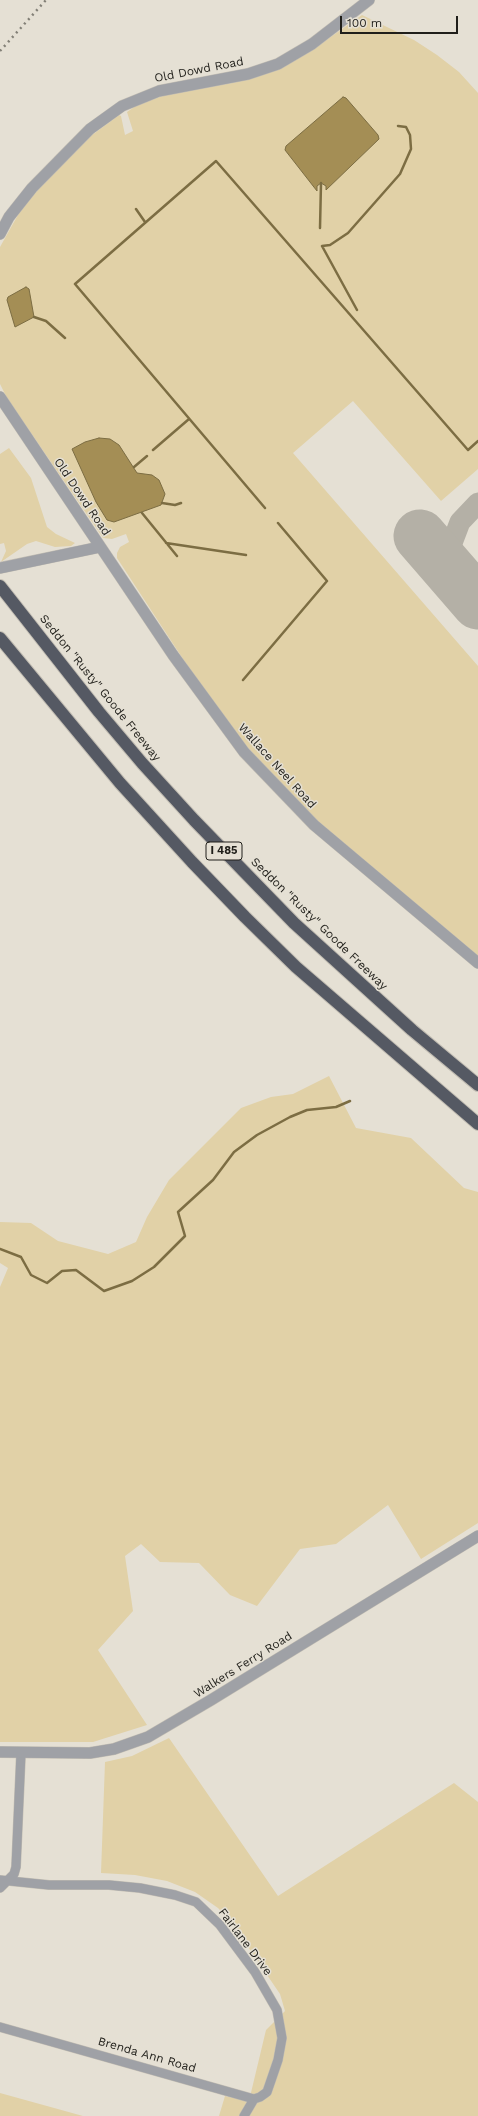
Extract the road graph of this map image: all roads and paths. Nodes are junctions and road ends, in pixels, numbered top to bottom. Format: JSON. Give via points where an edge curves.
{"nodes":[{"id":1,"x":369,"y":0,"type":"edge"},
{"id":2,"x":0,"y":234,"type":"edge"},
{"id":3,"x":0,"y":397,"type":"edge"},
{"id":4,"x":100,"y":547,"type":"junction"},
{"id":5,"x":0,"y":568,"type":"edge"},
{"id":6,"x":1,"y":587,"type":"edge"},
{"id":7,"x":0,"y":638,"type":"edge"},
{"id":8,"x":478,"y":963,"type":"edge"},
{"id":9,"x":478,"y":1085,"type":"edge"},
{"id":10,"x":478,"y":1124,"type":"edge"},
{"id":11,"x":478,"y":1536,"type":"edge"},
{"id":12,"x":0,"y":1752,"type":"edge"},
{"id":13,"x":21,"y":1753,"type":"junction"},
{"id":14,"x":2,"y":1883,"type":"edge"},
{"id":15,"x":0,"y":2027,"type":"edge"},
{"id":16,"x":254,"y":2099,"type":"junction"},
{"id":17,"x":244,"y":2116,"type":"edge"}],
"edges":[{"from":1,"to":2,"type":"street","name":"Old Dowd Road","via":[[293,56],[263,70],[159,91],[122,106],[90,129],[32,188],[9,217]]},
{"from":3,"to":4,"type":"street","name":"Old Dowd Road"},
{"from":4,"to":5,"type":"street","name":"Old Dowd Road"},
{"from":4,"to":8,"type":"street","name":"Wallace Neel Road","via":[[212,710],[257,766],[314,825]]},
{"from":6,"to":9,"type":"highway","name":"Seddon \"Rusty\" Goode Freeway","number":"I 485","via":[[142,763],[210,836],[305,933],[412,1030]]},
{"from":7,"to":10,"type":"highway","number":"I 485","via":[[120,783],[245,917],[296,967]]},
{"from":11,"to":13,"type":"street","name":"Walkers Ferry Road","via":[[148,1737],[114,1749],[90,1753]]},
{"from":12,"to":13,"type":"street","name":"Walkers Ferry Road"},
{"from":13,"to":14,"type":"street","via":[[16,1867],[14,1874]]},
{"from":14,"to":16,"type":"street","name":"Fairlane Drive","via":[[140,1888],[196,1902],[220,1925],[255,1972],[277,2010],[282,2038],[274,2075],[267,2092]]},
{"from":15,"to":16,"type":"street","name":"Brenda Ann Road"},
{"from":16,"to":17,"type":"street"}]}
